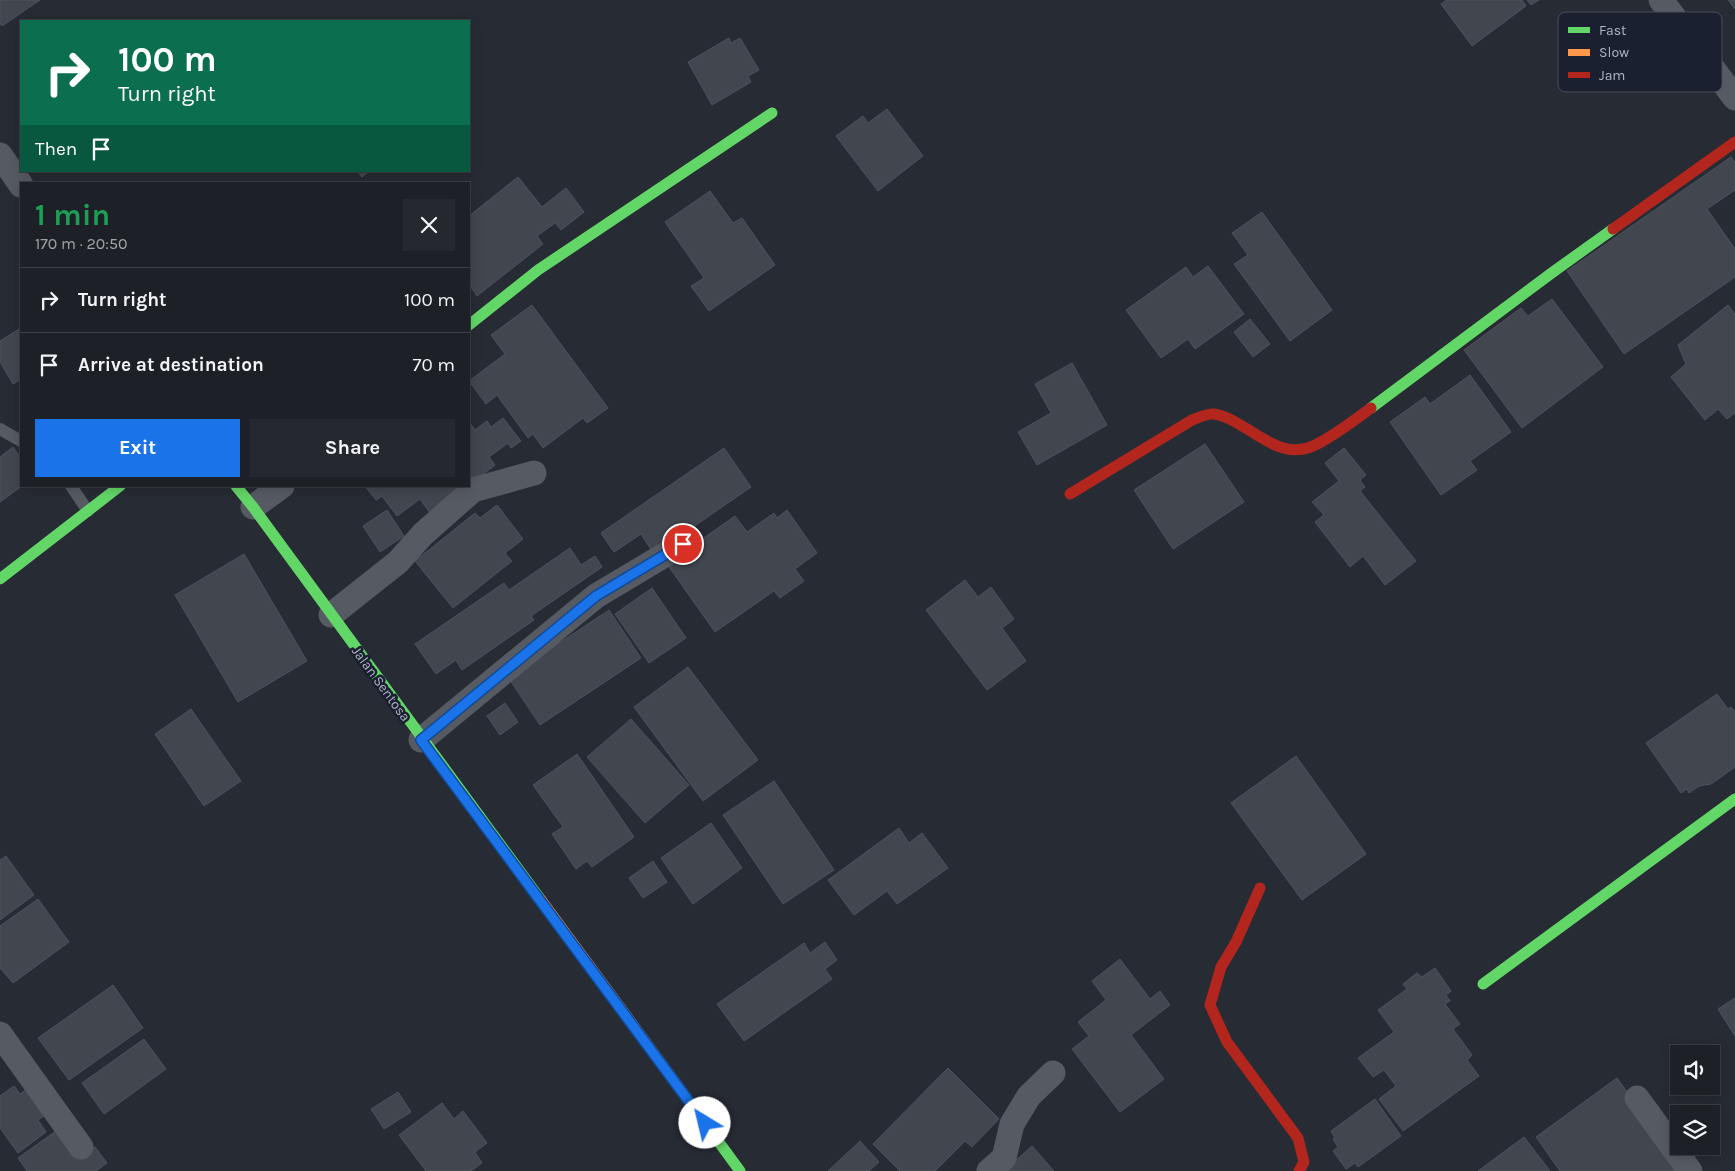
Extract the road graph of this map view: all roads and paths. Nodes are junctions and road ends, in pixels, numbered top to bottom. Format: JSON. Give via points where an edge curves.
{"nodes":[{"id":1,"x":1661,"y":0,"type":"edge"},
{"id":2,"x":1670,"y":12,"type":"edge"},
{"id":3,"x":1722,"y":81,"type":"edge"},
{"id":4,"x":1735,"y":98,"type":"edge"},
{"id":5,"x":772,"y":114,"type":"dead end"},
{"id":6,"x":1735,"y":142,"type":"edge"},
{"id":7,"x":0,"y":155,"type":"edge"},
{"id":8,"x":20,"y":184,"type":"edge"},
{"id":9,"x":470,"y":324,"type":"edge"},
{"id":10,"x":0,"y":429,"type":"edge"},
{"id":11,"x":20,"y":440,"type":"edge"},
{"id":12,"x":534,"y":473,"type":"dead end"},
{"id":13,"x":72,"y":487,"type":"edge"},
{"id":14,"x":119,"y":487,"type":"edge"},
{"id":15,"x":237,"y":487,"type":"edge"},
{"id":16,"x":281,"y":487,"type":"edge"},
{"id":17,"x":1070,"y":494,"type":"dead end"},
{"id":18,"x":253,"y":507,"type":"junction"},
{"id":19,"x":88,"y":511,"type":"junction"},
{"id":20,"x":683,"y":544,"type":"dead end"},
{"id":21,"x":0,"y":579,"type":"edge"},
{"id":22,"x":331,"y":615,"type":"junction"},
{"id":23,"x":421,"y":740,"type":"junction"},
{"id":24,"x":1735,"y":799,"type":"edge"},
{"id":25,"x":1260,"y":888,"type":"dead end"},
{"id":26,"x":1482,"y":984,"type":"dead end"},
{"id":27,"x":0,"y":1034,"type":"edge"},
{"id":28,"x":1053,"y":1073,"type":"dead end"},
{"id":29,"x":1637,"y":1098,"type":"dead end"},
{"id":30,"x":82,"y":1147,"type":"dead end"},
{"id":31,"x":740,"y":1171,"type":"edge"},
{"id":32,"x":989,"y":1171,"type":"edge"},
{"id":33,"x":1299,"y":1171,"type":"edge"},
{"id":34,"x":1690,"y":1171,"type":"edge"}],
"edges":[{"from":1,"to":2,"type":"street"},
{"from":3,"to":4,"type":"street"},
{"from":5,"to":9,"type":"street","via":[[538,270]]},
{"from":6,"to":17,"type":"street","via":[[1553,272],[1354,421],[1312,447],[1290,450],[1262,440],[1234,420],[1212,413],[1192,420]]},
{"from":7,"to":8,"type":"street"},
{"from":10,"to":11,"type":"lane"},
{"from":12,"to":22,"type":"street","via":[[472,490],[423,534],[398,562]]},
{"from":13,"to":19,"type":"lane"},
{"from":14,"to":19,"type":"street"},
{"from":15,"to":18,"type":"street","name":"Jalan Sentosa"},
{"from":16,"to":18,"type":"street"},
{"from":18,"to":22,"type":"street","name":"Jalan Sentosa"},
{"from":19,"to":21,"type":"street"},
{"from":20,"to":23,"type":"street","via":[[596,596]]},
{"from":22,"to":23,"type":"street","name":"Jalan Sentosa"},
{"from":23,"to":31,"type":"street","name":"Jalan Sentosa"},
{"from":24,"to":26,"type":"street"},
{"from":25,"to":33,"type":"street","via":[[1222,967],[1210,1005],[1227,1042],[1298,1138],[1304,1162]]},
{"from":27,"to":30,"type":"street"},
{"from":28,"to":32,"type":"street","via":[[1029,1096],[1012,1124],[1004,1158]]},
{"from":29,"to":34,"type":"street"}]}
